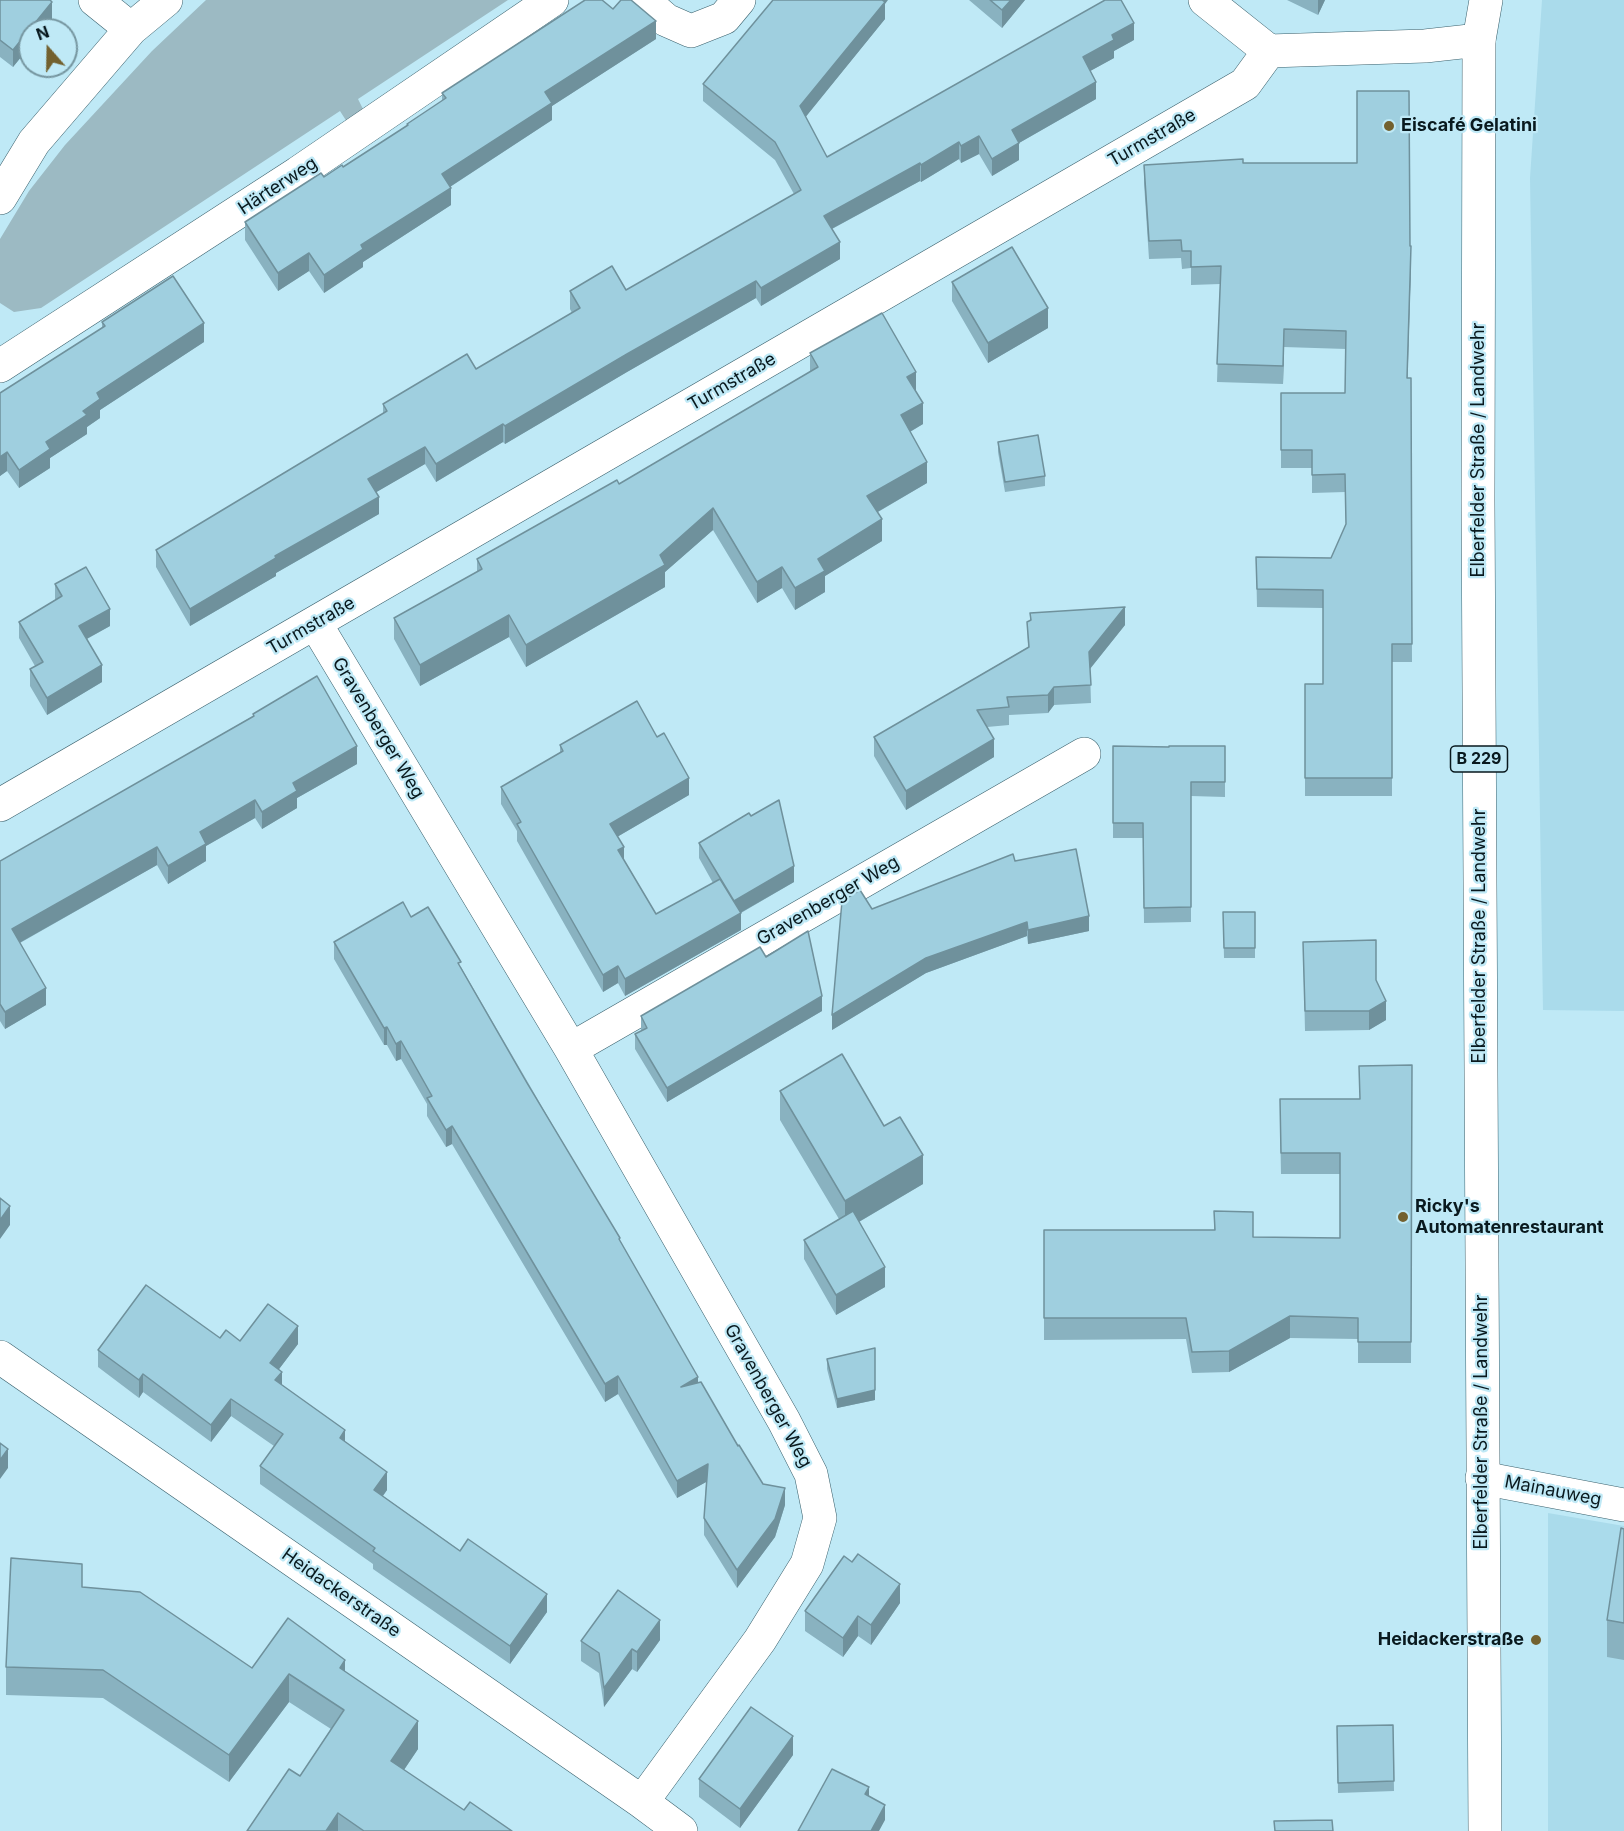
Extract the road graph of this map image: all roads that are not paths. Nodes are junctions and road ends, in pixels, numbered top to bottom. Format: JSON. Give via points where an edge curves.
{"nodes":[{"id":1,"x":95,"y":0,"type":"edge"},
{"id":2,"x":166,"y":0,"type":"edge"},
{"id":3,"x":552,"y":0,"type":"edge"},
{"id":4,"x":643,"y":0,"type":"edge"},
{"id":5,"x":739,"y":0,"type":"edge"},
{"id":6,"x":1205,"y":0,"type":"edge"},
{"id":7,"x":1486,"y":0,"type":"edge"},
{"id":8,"x":131,"y":29,"type":"junction"},
{"id":9,"x":1479,"y":40,"type":"junction"},
{"id":10,"x":1269,"y":51,"type":"junction"},
{"id":11,"x":0,"y":198,"type":"edge"},
{"id":12,"x":0,"y":366,"type":"edge"},
{"id":13,"x":315,"y":624,"type":"junction"},
{"id":14,"x":1084,"y":754,"type":"dead end"},
{"id":15,"x":0,"y":805,"type":"edge"},
{"id":16,"x":571,"y":1049,"type":"junction"},
{"id":17,"x":0,"y":1357,"type":"edge"},
{"id":18,"x":1482,"y":1478,"type":"junction"},
{"id":19,"x":1624,"y":1504,"type":"edge"},
{"id":20,"x":642,"y":1802,"type":"junction"},
{"id":21,"x":681,"y":1831,"type":"edge"},
{"id":22,"x":1485,"y":1831,"type":"edge"}],
"edges":[{"from":1,"to":8,"type":"street"},
{"from":2,"to":8,"type":"street"},
{"from":3,"to":12,"type":"street","name":"Härterweg","via":[[298,173]]},
{"from":4,"to":5,"type":"street","via":[[666,20],[691,31],[724,18]]},
{"from":6,"to":10,"type":"street"},
{"from":7,"to":9,"type":"street","number":"B 229"},
{"from":8,"to":11,"type":"street","via":[[34,142]]},
{"from":9,"to":10,"type":"street","via":[[1425,46]]},
{"from":9,"to":18,"type":"street","name":"Elberfelder Straße / Landwehr","number":"B 229"},
{"from":10,"to":13,"type":"street","name":"Turmstraße","via":[[1245,84]]},
{"from":13,"to":15,"type":"street","name":"Turmstraße"},
{"from":13,"to":16,"type":"street","name":"Gravenberger Weg"},
{"from":14,"to":16,"type":"street","name":"Gravenberger Weg"},
{"from":16,"to":20,"type":"street","name":"Gravenberger Weg","via":[[784,1421],[811,1474],[820,1518],[807,1564],[760,1640]]},
{"from":17,"to":20,"type":"street","name":"Heidackerstraße"},
{"from":18,"to":19,"type":"street","name":"Mainauweg"},
{"from":18,"to":22,"type":"street","name":"Elberfelder Straße / Landwehr","number":"B 229"},
{"from":20,"to":21,"type":"street","name":"Heidackerstraße"}]}
